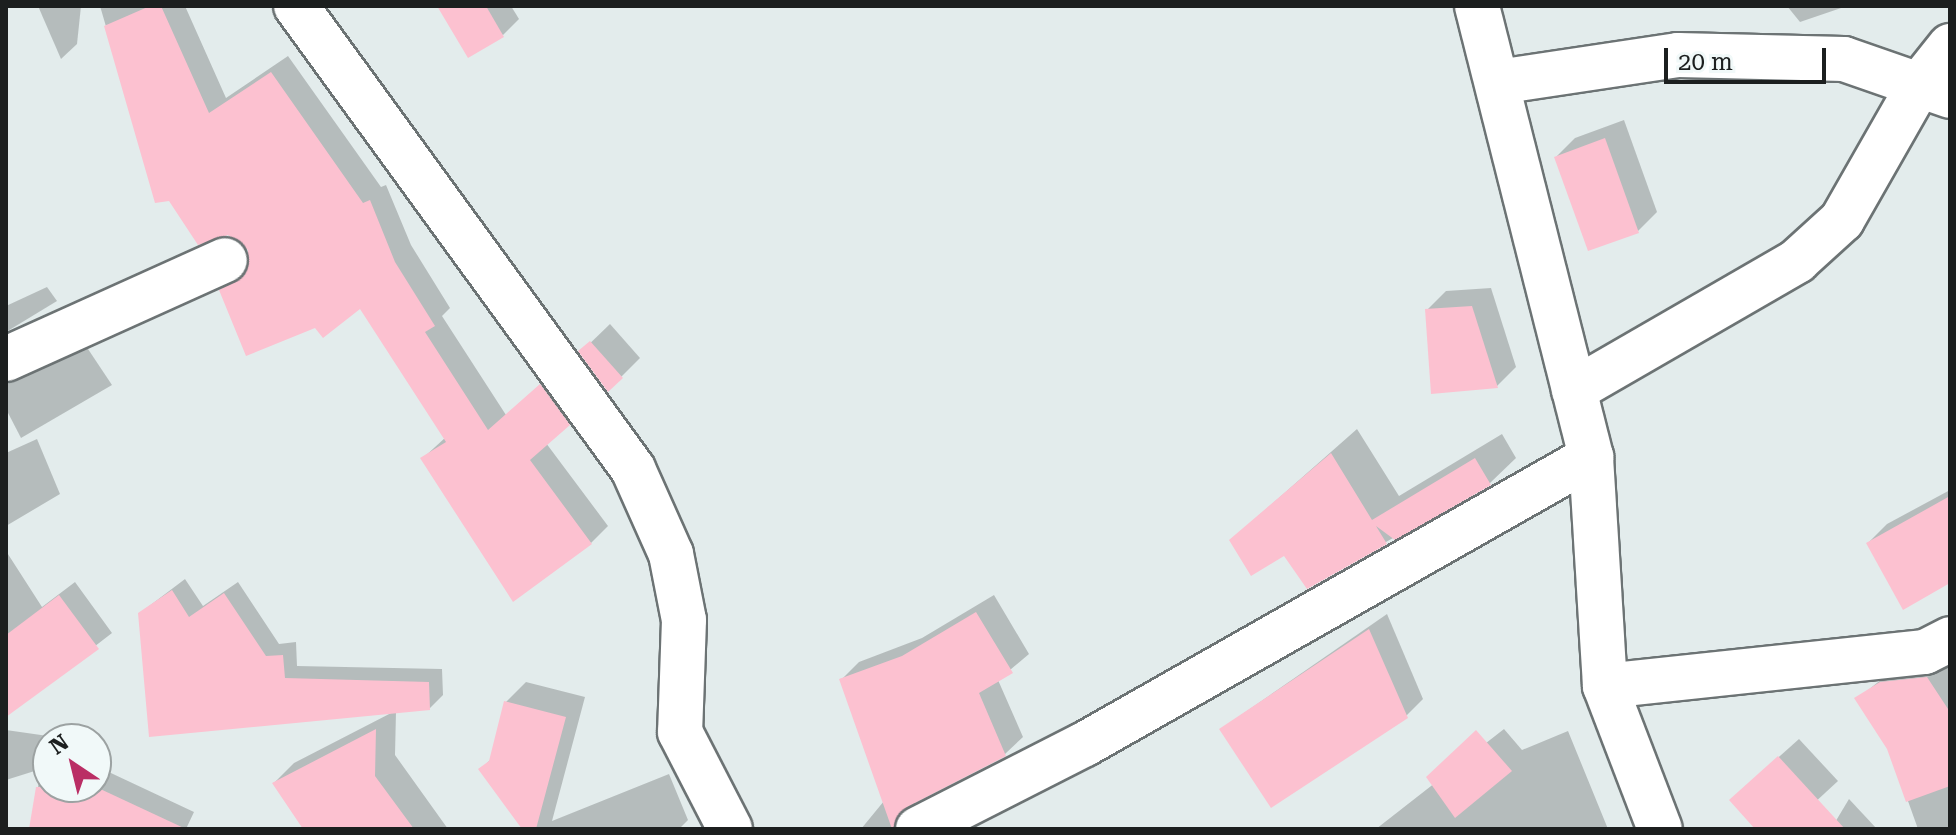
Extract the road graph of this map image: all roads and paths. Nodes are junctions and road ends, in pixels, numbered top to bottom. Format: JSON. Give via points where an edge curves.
{"nodes":[{"id":1,"x":296,"y":6,"type":"edge"},
{"id":2,"x":1477,"y":6,"type":"edge"},
{"id":3,"x":1950,"y":46,"type":"edge"},
{"id":4,"x":1498,"y":82,"type":"junction"},
{"id":5,"x":1934,"y":90,"type":"edge"},
{"id":6,"x":225,"y":260,"type":"dead end"},
{"id":7,"x":6,"y":359,"type":"edge"},
{"id":8,"x":1574,"y":390,"type":"junction"},
{"id":9,"x":1591,"y":457,"type":"junction"},
{"id":10,"x":1950,"y":639,"type":"edge"},
{"id":11,"x":1605,"y":686,"type":"junction"},
{"id":12,"x":730,"y":829,"type":"edge"},
{"id":13,"x":918,"y":829,"type":"edge"},
{"id":14,"x":1660,"y":829,"type":"edge"}],
"edges":[{"from":1,"to":12,"type":"street","via":[[633,469],[671,554],[684,620],[680,732]]},
{"from":2,"to":4,"type":"street"},
{"from":3,"to":5,"type":"street"},
{"from":4,"to":5,"type":"street","via":[[1678,55],[1844,59]]},
{"from":4,"to":8,"type":"street"},
{"from":5,"to":8,"type":"street","via":[[1842,220],[1797,261]]},
{"from":6,"to":7,"type":"street"},
{"from":8,"to":9,"type":"street"},
{"from":9,"to":11,"type":"street"},
{"from":9,"to":13,"type":"street","via":[[1085,744]]},
{"from":10,"to":11,"type":"street","via":[[1925,652]]},
{"from":11,"to":14,"type":"street"}]}
